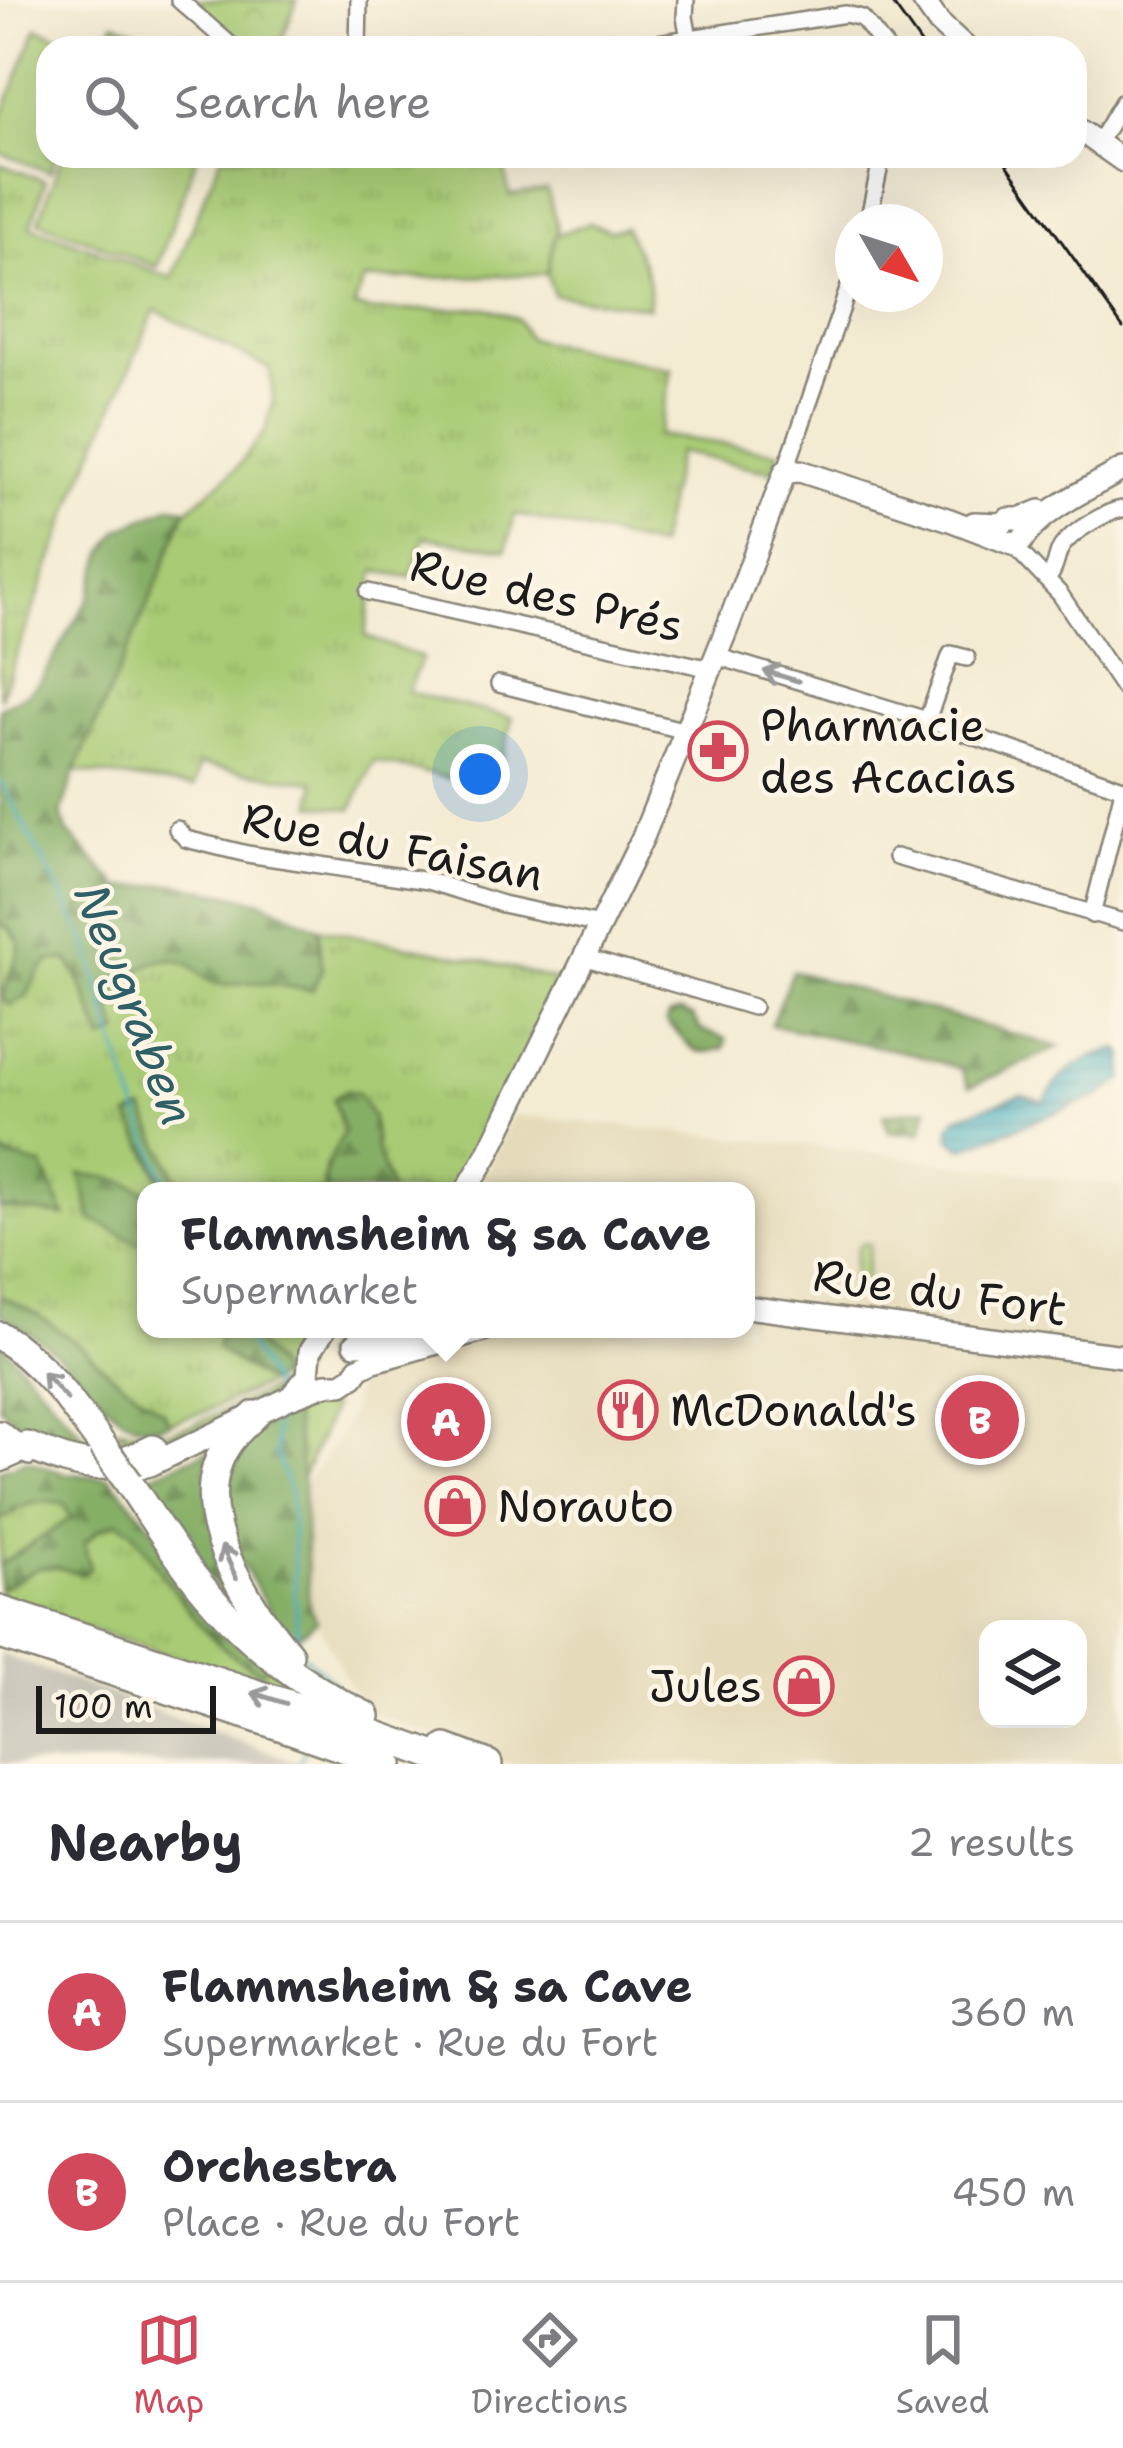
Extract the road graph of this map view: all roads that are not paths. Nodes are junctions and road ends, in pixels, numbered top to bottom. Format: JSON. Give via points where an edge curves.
{"nodes":[{"id":1,"x":178,"y":0,"type":"edge"},
{"id":2,"x":359,"y":0,"type":"edge"},
{"id":3,"x":686,"y":0,"type":"edge"},
{"id":4,"x":923,"y":0,"type":"edge"},
{"id":5,"x":220,"y":36,"type":"edge"},
{"id":6,"x":358,"y":36,"type":"edge"},
{"id":7,"x":689,"y":36,"type":"edge"},
{"id":8,"x":702,"y":36,"type":"edge"},
{"id":9,"x":876,"y":36,"type":"edge"},
{"id":10,"x":953,"y":36,"type":"edge"},
{"id":11,"x":1123,"y":100,"type":"edge"},
{"id":12,"x":1087,"y":136,"type":"edge"},
{"id":13,"x":1098,"y":143,"type":"junction"},
{"id":14,"x":1123,"y":160,"type":"edge"},
{"id":15,"x":879,"y":168,"type":"edge"},
{"id":16,"x":872,"y":204,"type":"edge"},
{"id":17,"x":840,"y":312,"type":"edge"},
{"id":18,"x":1123,"y":456,"type":"edge"},
{"id":19,"x":1123,"y":469,"type":"edge"},
{"id":20,"x":785,"y":472,"type":"junction"},
{"id":21,"x":1123,"y":509,"type":"edge"},
{"id":22,"x":1015,"y":532,"type":"junction"},
{"id":23,"x":1051,"y":574,"type":"junction"},
{"id":24,"x":368,"y":592,"type":"dead end"},
{"id":25,"x":1060,"y":593,"type":"junction"},
{"id":26,"x":967,"y":658,"type":"dead end"},
{"id":27,"x":714,"y":663,"type":"junction"},
{"id":28,"x":500,"y":684,"type":"dead end"},
{"id":29,"x":1123,"y":688,"type":"edge"},
{"id":30,"x":926,"y":721,"type":"junction"},
{"id":31,"x":686,"y":731,"type":"junction"},
{"id":32,"x":1123,"y":789,"type":"edge"},
{"id":33,"x":177,"y":829,"type":"dead end"},
{"id":34,"x":896,"y":857,"type":"dead end"},
{"id":35,"x":1092,"y":915,"type":"junction"},
{"id":36,"x":1123,"y":922,"type":"edge"},
{"id":37,"x":600,"y":925,"type":"junction"},
{"id":38,"x":583,"y":957,"type":"junction"},
{"id":39,"x":753,"y":1007,"type":"dead end"},
{"id":40,"x":474,"y":1182,"type":"edge"},
{"id":41,"x":755,"y":1308,"type":"edge"},
{"id":42,"x":755,"y":1321,"type":"edge"},
{"id":43,"x":0,"y":1336,"type":"edge"},
{"id":44,"x":320,"y":1338,"type":"edge"},
{"id":45,"x":352,"y":1338,"type":"edge"},
{"id":46,"x":356,"y":1338,"type":"edge"},
{"id":47,"x":393,"y":1338,"type":"edge"},
{"id":48,"x":454,"y":1338,"type":"edge"},
{"id":49,"x":1123,"y":1356,"type":"edge"},
{"id":50,"x":1123,"y":1366,"type":"edge"},
{"id":51,"x":310,"y":1367,"type":"junction"},
{"id":52,"x":359,"y":1368,"type":"junction"},
{"id":53,"x":326,"y":1384,"type":"junction"},
{"id":54,"x":267,"y":1409,"type":"junction"},
{"id":55,"x":0,"y":1416,"type":"edge"},
{"id":56,"x":7,"y":1446,"type":"edge"},
{"id":57,"x":152,"y":1449,"type":"junction"},
{"id":58,"x":0,"y":1610,"type":"edge"},
{"id":59,"x":0,"y":1635,"type":"edge"},
{"id":60,"x":0,"y":1647,"type":"edge"},
{"id":61,"x":47,"y":1650,"type":"junction"},
{"id":62,"x":334,"y":1700,"type":"junction"},
{"id":63,"x":389,"y":1764,"type":"edge"},
{"id":64,"x":458,"y":1764,"type":"edge"},
{"id":65,"x":488,"y":1764,"type":"edge"}],
"edges":[{"from":1,"to":5,"type":"street"},
{"from":2,"to":6,"type":"street"},
{"from":3,"to":7,"type":"street"},
{"from":4,"to":10,"type":"main road"},
{"from":8,"to":9,"type":"street","via":[[846,14],[862,18]]},
{"from":11,"to":13,"type":"street"},
{"from":12,"to":13,"type":"main road"},
{"from":13,"to":14,"type":"main road"},
{"from":15,"to":16,"type":"street"},
{"from":17,"to":20,"type":"street"},
{"from":18,"to":22,"type":"main road"},
{"from":19,"to":22,"type":"main road"},
{"from":20,"to":22,"type":"main road"},
{"from":20,"to":27,"type":"main road"},
{"from":21,"to":23,"type":"street","via":[[1063,544]]},
{"from":22,"to":23,"type":"street"},
{"from":22,"to":25,"type":"street"},
{"from":23,"to":25,"type":"street"},
{"from":24,"to":27,"type":"street","name":"Rue des Prés"},
{"from":25,"to":29,"type":"street"},
{"from":26,"to":30,"type":"street","via":[[951,654]]},
{"from":30,"to":27,"type":"street","name":"Rue des Prés","one_way":true},
{"from":27,"to":31,"type":"main road"},
{"from":28,"to":31,"type":"street"},
{"from":30,"to":32,"type":"street","name":"Rue des Prés"},
{"from":31,"to":37,"type":"main road"},
{"from":32,"to":35,"type":"street"},
{"from":33,"to":37,"type":"street","name":"Rue du Faisan","via":[[186,839],[247,854],[428,880]]},
{"from":34,"to":35,"type":"street"},
{"from":35,"to":36,"type":"street"},
{"from":37,"to":38,"type":"main road"},
{"from":38,"to":39,"type":"street"},
{"from":38,"to":40,"type":"main road"},
{"from":41,"to":49,"type":"main road","name":"Rue du Fort"},
{"from":42,"to":50,"type":"main road","name":"Rue du Fort"},
{"from":62,"to":43,"type":"highway","one_way":true,"bridge":true,"via":[[214,1601],[59,1389]]},
{"from":44,"to":51,"type":"main road"},
{"from":45,"to":52,"type":"main road"},
{"from":46,"to":47,"type":"main road"},
{"from":48,"to":52,"type":"main road"},
{"from":51,"to":53,"type":"main road"},
{"from":51,"to":54,"type":"main road","via":[[305,1382]]},
{"from":52,"to":53,"type":"main road","via":[[350,1381]]},
{"from":53,"to":54,"type":"main road"},
{"from":54,"to":56,"type":"main road","via":[[125,1472],[62,1468]]},
{"from":54,"to":57,"type":"main road"},
{"from":62,"to":54,"type":"highway","one_way":true,"via":[[262,1620],[219,1540],[214,1477],[228,1443]]},
{"from":55,"to":57,"type":"main road","via":[[71,1457]]},
{"from":56,"to":57,"type":"highway","via":[[90,1465],[126,1462]]},
{"from":64,"to":58,"type":"highway","one_way":true},
{"from":59,"to":61,"type":"highway"},
{"from":60,"to":61,"type":"highway"},
{"from":61,"to":63,"type":"highway"},
{"from":62,"to":65,"type":"highway"}]}
